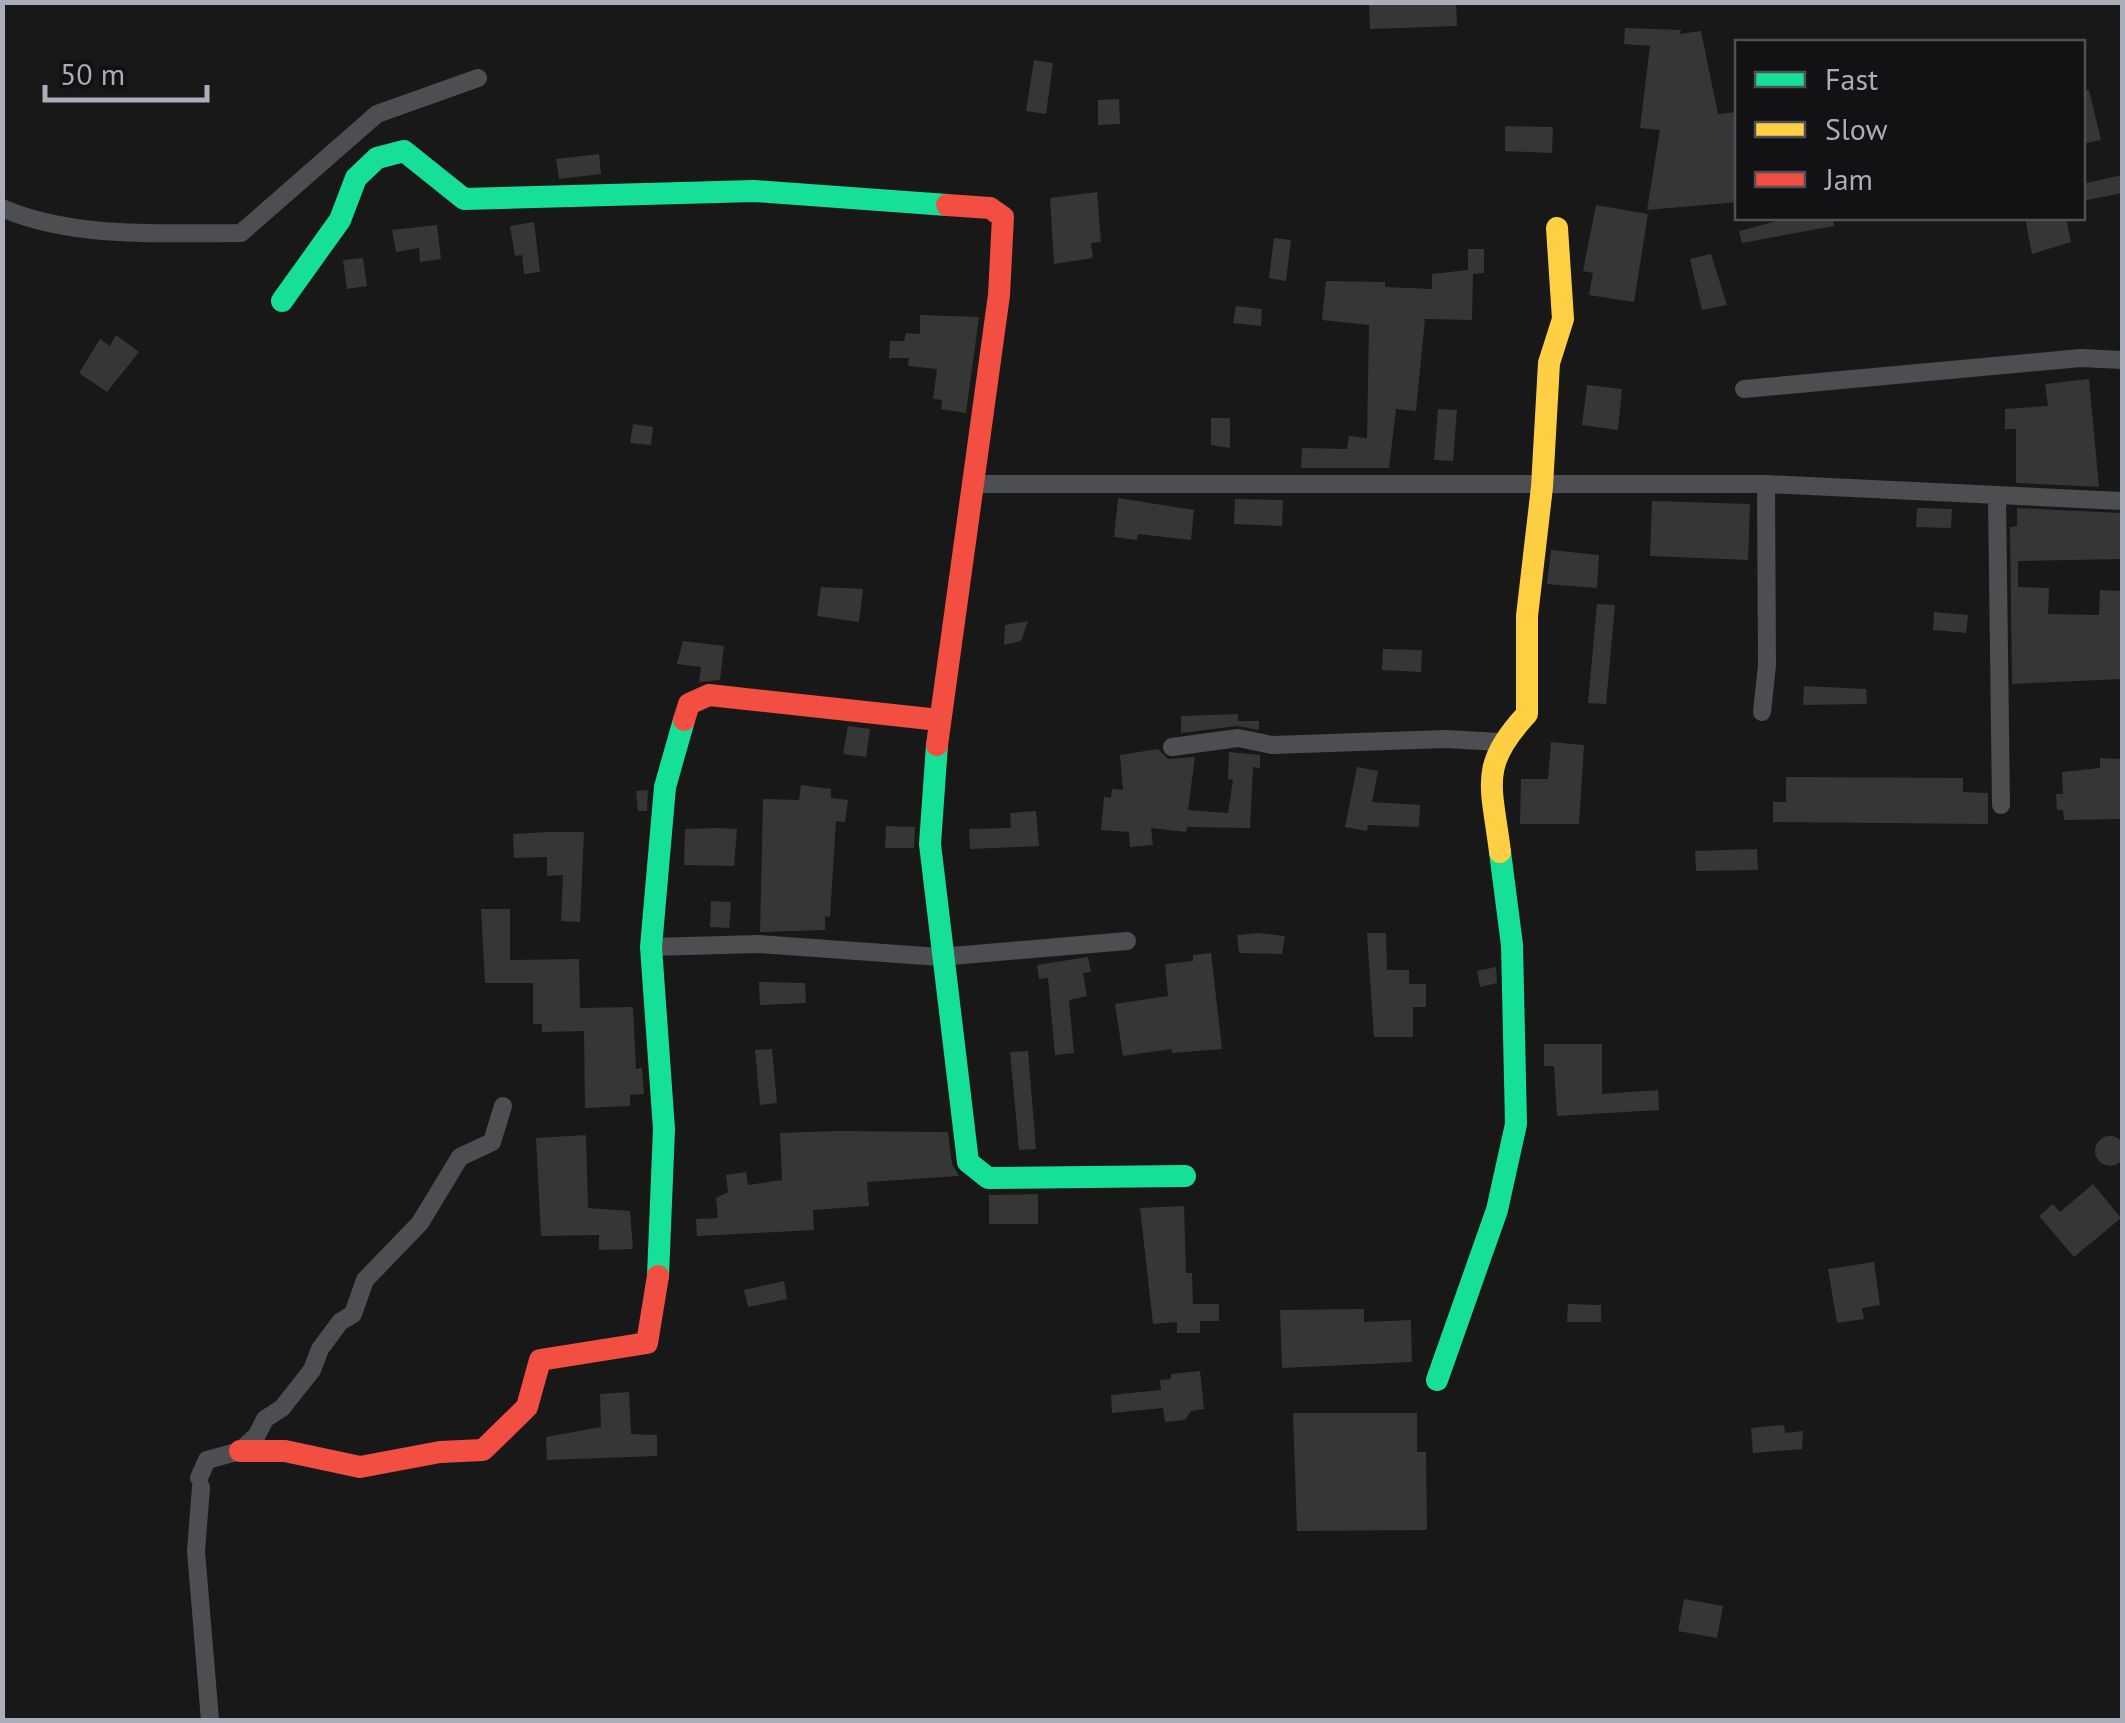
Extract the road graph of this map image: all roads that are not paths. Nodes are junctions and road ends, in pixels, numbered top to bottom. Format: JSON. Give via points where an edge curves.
{"nodes":[{"id":1,"x":478,"y":78,"type":"dead end"},
{"id":2,"x":2,"y":208,"type":"edge"},
{"id":3,"x":1557,"y":228,"type":"dead end"},
{"id":4,"x":282,"y":300,"type":"dead end"},
{"id":5,"x":2122,"y":360,"type":"edge"},
{"id":6,"x":1744,"y":389,"type":"dead end"},
{"id":7,"x":971,"y":484,"type":"junction"},
{"id":8,"x":1766,"y":484,"type":"junction"},
{"id":9,"x":1542,"y":487,"type":"junction"},
{"id":10,"x":1997,"y":498,"type":"junction"},
{"id":11,"x":2122,"y":501,"type":"edge"},
{"id":12,"x":1762,"y":712,"type":"dead end"},
{"id":13,"x":939,"y":720,"type":"junction"},
{"id":14,"x":1501,"y":742,"type":"junction"},
{"id":15,"x":1172,"y":747,"type":"dead end"},
{"id":16,"x":2002,"y":806,"type":"dead end"},
{"id":17,"x":1126,"y":942,"type":"dead end"},
{"id":18,"x":651,"y":947,"type":"junction"},
{"id":19,"x":940,"y":957,"type":"junction"},
{"id":20,"x":503,"y":1106,"type":"dead end"},
{"id":21,"x":1185,"y":1176,"type":"dead end"},
{"id":22,"x":1437,"y":1380,"type":"dead end"},
{"id":23,"x":240,"y":1451,"type":"junction"},
{"id":24,"x":210,"y":1720,"type":"edge"}],
"edges":[{"from":1,"to":2,"type":"street","via":[[377,114],[241,232],[148,234],[28,219]]},
{"from":3,"to":9,"type":"street","via":[[1563,319],[1549,363]]},
{"from":4,"to":7,"type":"street","via":[[340,220],[356,178],[376,158],[404,152],[464,199],[754,191],[990,208],[1002,217],[999,294]]},
{"from":5,"to":6,"type":"street","via":[[2081,358]]},
{"from":7,"to":9,"type":"street"},
{"from":7,"to":13,"type":"street"},
{"from":8,"to":9,"type":"street"},
{"from":8,"to":10,"type":"street"},
{"from":8,"to":12,"type":"street"},
{"from":9,"to":14,"type":"street","via":[[1527,616],[1527,714]]},
{"from":10,"to":11,"type":"street"},
{"from":10,"to":16,"type":"street"},
{"from":13,"to":18,"type":"street","via":[[710,695],[689,704],[665,787]]},
{"from":13,"to":19,"type":"street","via":[[930,844]]},
{"from":14,"to":15,"type":"street","via":[[1272,745],[1238,738]]},
{"from":14,"to":22,"type":"street","via":[[1490,773],[1512,946],[1516,1124],[1497,1210]]},
{"from":17,"to":19,"type":"street"},
{"from":18,"to":19,"type":"street","via":[[759,944]]},
{"from":18,"to":23,"type":"street","via":[[664,1130],[657,1295],[648,1343],[540,1360],[527,1407],[483,1450],[407,1456],[368,1468],[281,1450],[250,1456]]},
{"from":19,"to":21,"type":"street","via":[[968,1162],[988,1178]]},
{"from":20,"to":23,"type":"street","via":[[492,1142],[460,1157],[420,1222],[365,1280],[353,1314],[320,1349],[312,1370]]},
{"from":23,"to":24,"type":"street","via":[[207,1460],[200,1483],[196,1551]]}]}
